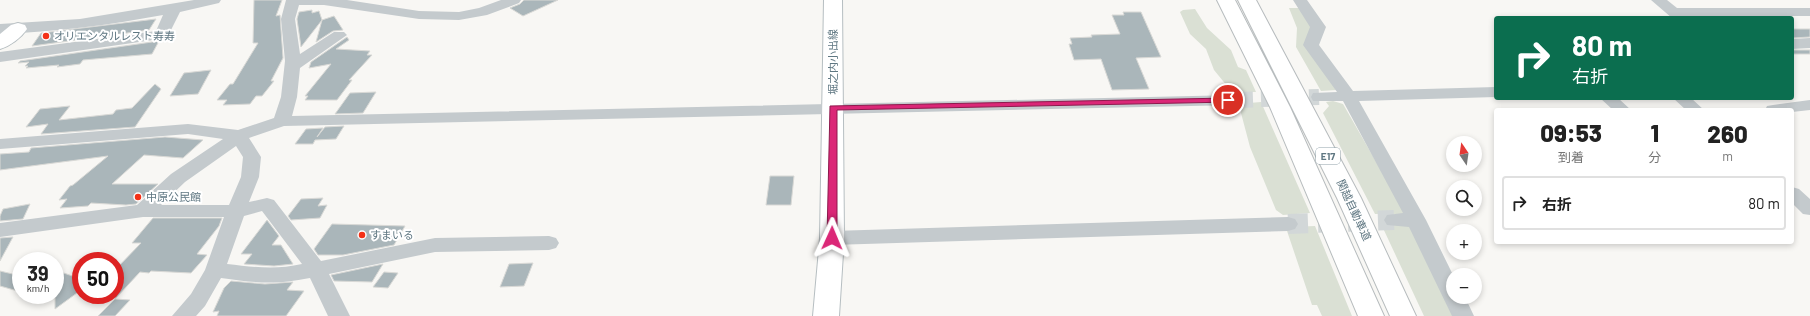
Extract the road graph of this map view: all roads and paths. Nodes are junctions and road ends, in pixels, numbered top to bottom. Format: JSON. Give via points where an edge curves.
{"nodes":[{"id":1,"x":214,"y":0,"type":"edge"},
{"id":2,"x":293,"y":0,"type":"edge"},
{"id":3,"x":514,"y":0,"type":"edge"},
{"id":4,"x":834,"y":0,"type":"edge"},
{"id":5,"x":1226,"y":0,"type":"edge"},
{"id":6,"x":1247,"y":0,"type":"edge"},
{"id":7,"x":1300,"y":0,"type":"edge"},
{"id":8,"x":1658,"y":0,"type":"edge"},
{"id":9,"x":173,"y":10,"type":"junction"},
{"id":10,"x":1810,"y":12,"type":"edge"},
{"id":11,"x":1678,"y":15,"type":"edge"},
{"id":12,"x":9,"y":29,"type":"edge"},
{"id":13,"x":339,"y":34,"type":"dead end"},
{"id":14,"x":0,"y":43,"type":"edge"},
{"id":15,"x":1810,"y":43,"type":"edge"},
{"id":16,"x":1794,"y":44,"type":"edge"},
{"id":17,"x":0,"y":56,"type":"edge"},
{"id":18,"x":292,"y":66,"type":"junction"},
{"id":19,"x":1494,"y":92,"type":"edge"},
{"id":20,"x":1318,"y":97,"type":"tunnel mouth"},
{"id":21,"x":1349,"y":97,"type":"junction"},
{"id":22,"x":1237,"y":100,"type":"tunnel mouth"},
{"id":23,"x":1610,"y":100,"type":"edge"},
{"id":24,"x":1684,"y":100,"type":"edge"},
{"id":25,"x":1810,"y":106,"type":"edge"},
{"id":26,"x":833,"y":108,"type":"junction"},
{"id":27,"x":1620,"y":108,"type":"edge"},
{"id":28,"x":1694,"y":108,"type":"edge"},
{"id":29,"x":1792,"y":108,"type":"edge"},
{"id":30,"x":282,"y":121,"type":"junction"},
{"id":31,"x":239,"y":136,"type":"junction"},
{"id":32,"x":0,"y":144,"type":"edge"},
{"id":33,"x":1794,"y":195,"type":"edge"},
{"id":34,"x":1810,"y":209,"type":"edge"},
{"id":35,"x":143,"y":211,"type":"junction"},
{"id":36,"x":236,"y":211,"type":"junction"},
{"id":37,"x":1394,"y":220,"type":"tunnel mouth"},
{"id":38,"x":1416,"y":220,"type":"junction"},
{"id":39,"x":1288,"y":224,"type":"tunnel mouth"},
{"id":40,"x":0,"y":230,"type":"edge"},
{"id":41,"x":832,"y":238,"type":"junction"},
{"id":42,"x":549,"y":243,"type":"dead end"},
{"id":43,"x":316,"y":269,"type":"junction"},
{"id":44,"x":216,"y":270,"type":"junction"},
{"id":45,"x":1446,"y":282,"type":"edge"},
{"id":46,"x":1457,"y":304,"type":"edge"},
{"id":47,"x":198,"y":308,"type":"edge"},
{"id":48,"x":183,"y":316,"type":"edge"},
{"id":49,"x":339,"y":316,"type":"edge"},
{"id":50,"x":826,"y":316,"type":"edge"},
{"id":51,"x":1371,"y":316,"type":"edge"},
{"id":52,"x":1403,"y":316,"type":"edge"},
{"id":53,"x":1463,"y":316,"type":"edge"}],
"edges":[{"from":1,"to":9,"type":"street"},
{"from":2,"to":3,"type":"street","via":[[324,1],[419,15],[459,16],[482,12]]},
{"from":2,"to":18,"type":"street","via":[[288,20]]},
{"from":4,"to":26,"type":"main road","name":"堀之内小出線"},
{"from":5,"to":51,"type":"main road","number":"E17","via":[[1280,108]]},
{"from":6,"to":52,"type":"main road","name":"関越自動車道","number":"E17","via":[[1349,198]]},
{"from":7,"to":21,"type":"street","via":[[1318,27],[1311,45]]},
{"from":8,"to":11,"type":"street"},
{"from":9,"to":12,"type":"street"},
{"from":9,"to":17,"type":"street","via":[[162,35]]},
{"from":10,"to":11,"type":"street"},
{"from":12,"to":14,"type":"main road"},
{"from":13,"to":18,"type":"street"},
{"from":15,"to":16,"type":"street"},
{"from":18,"to":30,"type":"street"},
{"from":19,"to":21,"type":"street"},
{"from":20,"to":21,"type":"street"},
{"from":21,"to":38,"type":"street"},
{"from":22,"to":26,"type":"street"},
{"from":23,"to":27,"type":"street"},
{"from":24,"to":28,"type":"street"},
{"from":25,"to":29,"type":"street"},
{"from":26,"to":30,"type":"street"},
{"from":26,"to":41,"type":"main road","name":"堀之内小出線"},
{"from":30,"to":31,"type":"street"},
{"from":31,"to":32,"type":"street","via":[[188,128]]},
{"from":31,"to":35,"type":"street","via":[[178,178]]},
{"from":31,"to":36,"type":"street","via":[[252,156],[250,177]]},
{"from":33,"to":34,"type":"street"},
{"from":35,"to":36,"type":"street"},
{"from":35,"to":40,"type":"street"},
{"from":36,"to":43,"type":"street","via":[[267,204]]},
{"from":36,"to":44,"type":"street"},
{"from":37,"to":38,"type":"street"},
{"from":38,"to":45,"type":"street"},
{"from":39,"to":41,"type":"street"},
{"from":41,"to":50,"type":"main road","name":"堀之内小出線"},
{"from":42,"to":43,"type":"street","via":[[435,245]]},
{"from":43,"to":44,"type":"street","via":[[286,275],[262,276]]},
{"from":43,"to":49,"type":"street"},
{"from":44,"to":47,"type":"street"},
{"from":46,"to":53,"type":"street"},
{"from":47,"to":48,"type":"street"}]}
